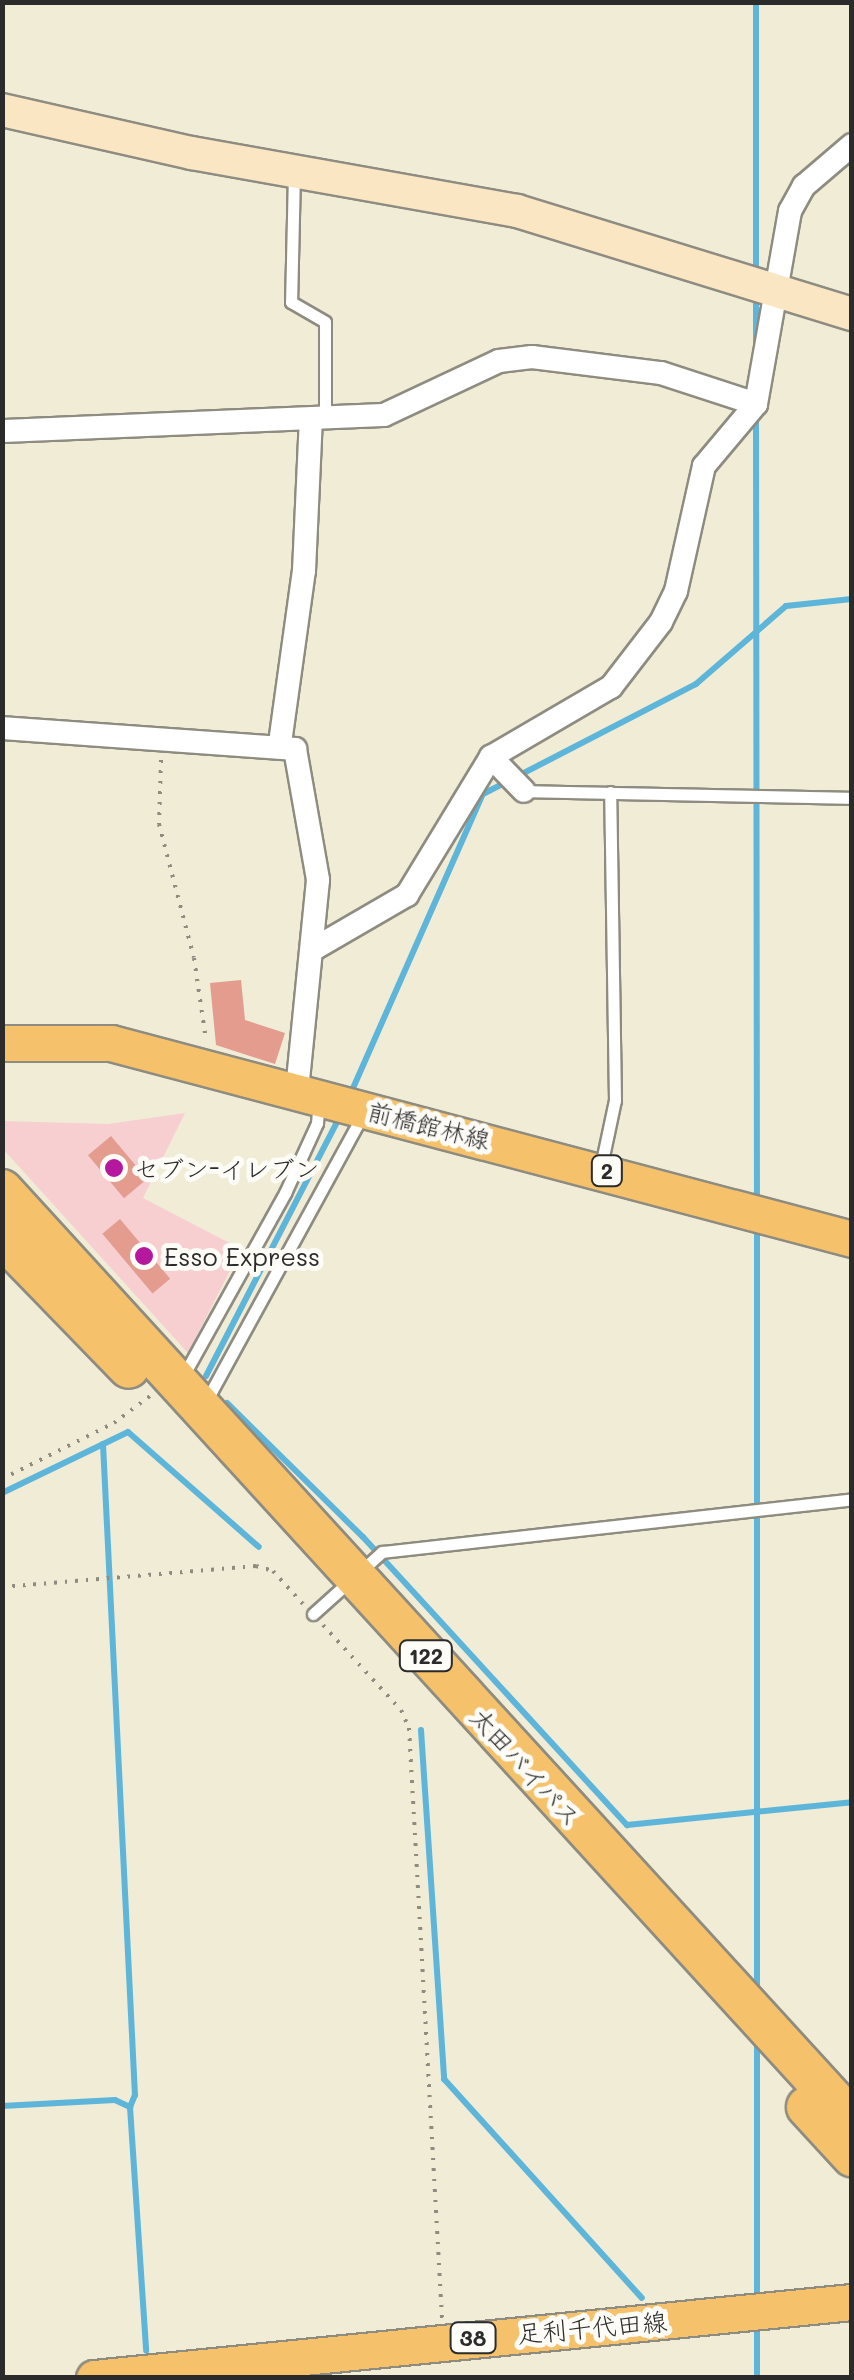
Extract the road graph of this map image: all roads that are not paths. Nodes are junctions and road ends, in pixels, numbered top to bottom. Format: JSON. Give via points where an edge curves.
{"nodes":[{"id":1,"x":2,"y":110,"type":"edge"},
{"id":2,"x":852,"y":145,"type":"edge"},
{"id":3,"x":294,"y":169,"type":"junction"},
{"id":4,"x":775,"y":290,"type":"junction"},
{"id":5,"x":852,"y":314,"type":"edge"},
{"id":6,"x":756,"y":404,"type":"junction"},
{"id":7,"x":318,"y":418,"type":"junction"},
{"id":8,"x":2,"y":431,"type":"edge"},
{"id":9,"x":2,"y":728,"type":"edge"},
{"id":10,"x":280,"y":743,"type":"junction"},
{"id":11,"x":508,"y":776,"type":"junction"},
{"id":12,"x":610,"y":792,"type":"junction"},
{"id":13,"x":852,"y":798,"type":"edge"},
{"id":14,"x":312,"y":950,"type":"junction"},
{"id":15,"x":2,"y":1043,"type":"edge"},
{"id":16,"x":336,"y":1100,"type":"junction"},
{"id":17,"x":600,"y":1169,"type":"junction"},
{"id":18,"x":2,"y":1190,"type":"edge"},
{"id":19,"x":2,"y":1237,"type":"edge"},
{"id":20,"x":852,"y":1239,"type":"edge"},
{"id":21,"x":178,"y":1393,"type":"junction"},
{"id":22,"x":852,"y":1499,"type":"edge"},
{"id":23,"x":334,"y":1594,"type":"junction"},
{"id":24,"x":849,"y":2113,"type":"edge"},
{"id":25,"x":852,"y":2156,"type":"edge"},
{"id":26,"x":852,"y":2302,"type":"edge"},
{"id":27,"x":94,"y":2378,"type":"edge"}],
"edges":[{"from":1,"to":3,"type":"street"},
{"from":2,"to":4,"type":"street","via":[[804,186],[790,211]]},
{"from":3,"to":4,"type":"street","via":[[556,220]]},
{"from":3,"to":7,"type":"lane","via":[[291,302],[325,322]]},
{"from":4,"to":5,"type":"street"},
{"from":4,"to":6,"type":"street"},
{"from":6,"to":7,"type":"street","via":[[661,374],[532,357],[499,361],[384,415]]},
{"from":6,"to":11,"type":"street","via":[[704,466],[676,591],[632,662]]},
{"from":7,"to":8,"type":"street"},
{"from":7,"to":10,"type":"street"},
{"from":9,"to":10,"type":"street"},
{"from":10,"to":14,"type":"street","via":[[295,749],[302,764],[318,880]]},
{"from":11,"to":12,"type":"lane"},
{"from":11,"to":14,"type":"street","via":[[415,888]]},
{"from":12,"to":13,"type":"lane"},
{"from":12,"to":17,"type":"lane","via":[[615,1100]]},
{"from":14,"to":16,"type":"street"},
{"from":15,"to":16,"type":"main road","name":"前橋館林線","number":"2","via":[[78,1038]]},
{"from":16,"to":17,"type":"main road","name":"前橋館林線","number":"2"},
{"from":16,"to":21,"type":"lane","via":[[317,1124]]},
{"from":16,"to":21,"type":"lane","via":[[217,1390]]},
{"from":17,"to":20,"type":"main road","name":"前橋館林線","number":"2"},
{"from":18,"to":21,"type":"highway","name":"太田バイパス","number":"122"},
{"from":19,"to":21,"type":"highway","name":"太田バイパス","number":"122"},
{"from":21,"to":23,"type":"highway","name":"太田バイパス","number":"122"},
{"from":22,"to":23,"type":"lane","via":[[392,1550]]},
{"from":23,"to":24,"type":"highway","name":"太田バイパス","number":"122"},
{"from":23,"to":25,"type":"highway","name":"太田バイパス","number":"122"},
{"from":26,"to":27,"type":"main road","name":"足利千代田線","number":"38"}]}
